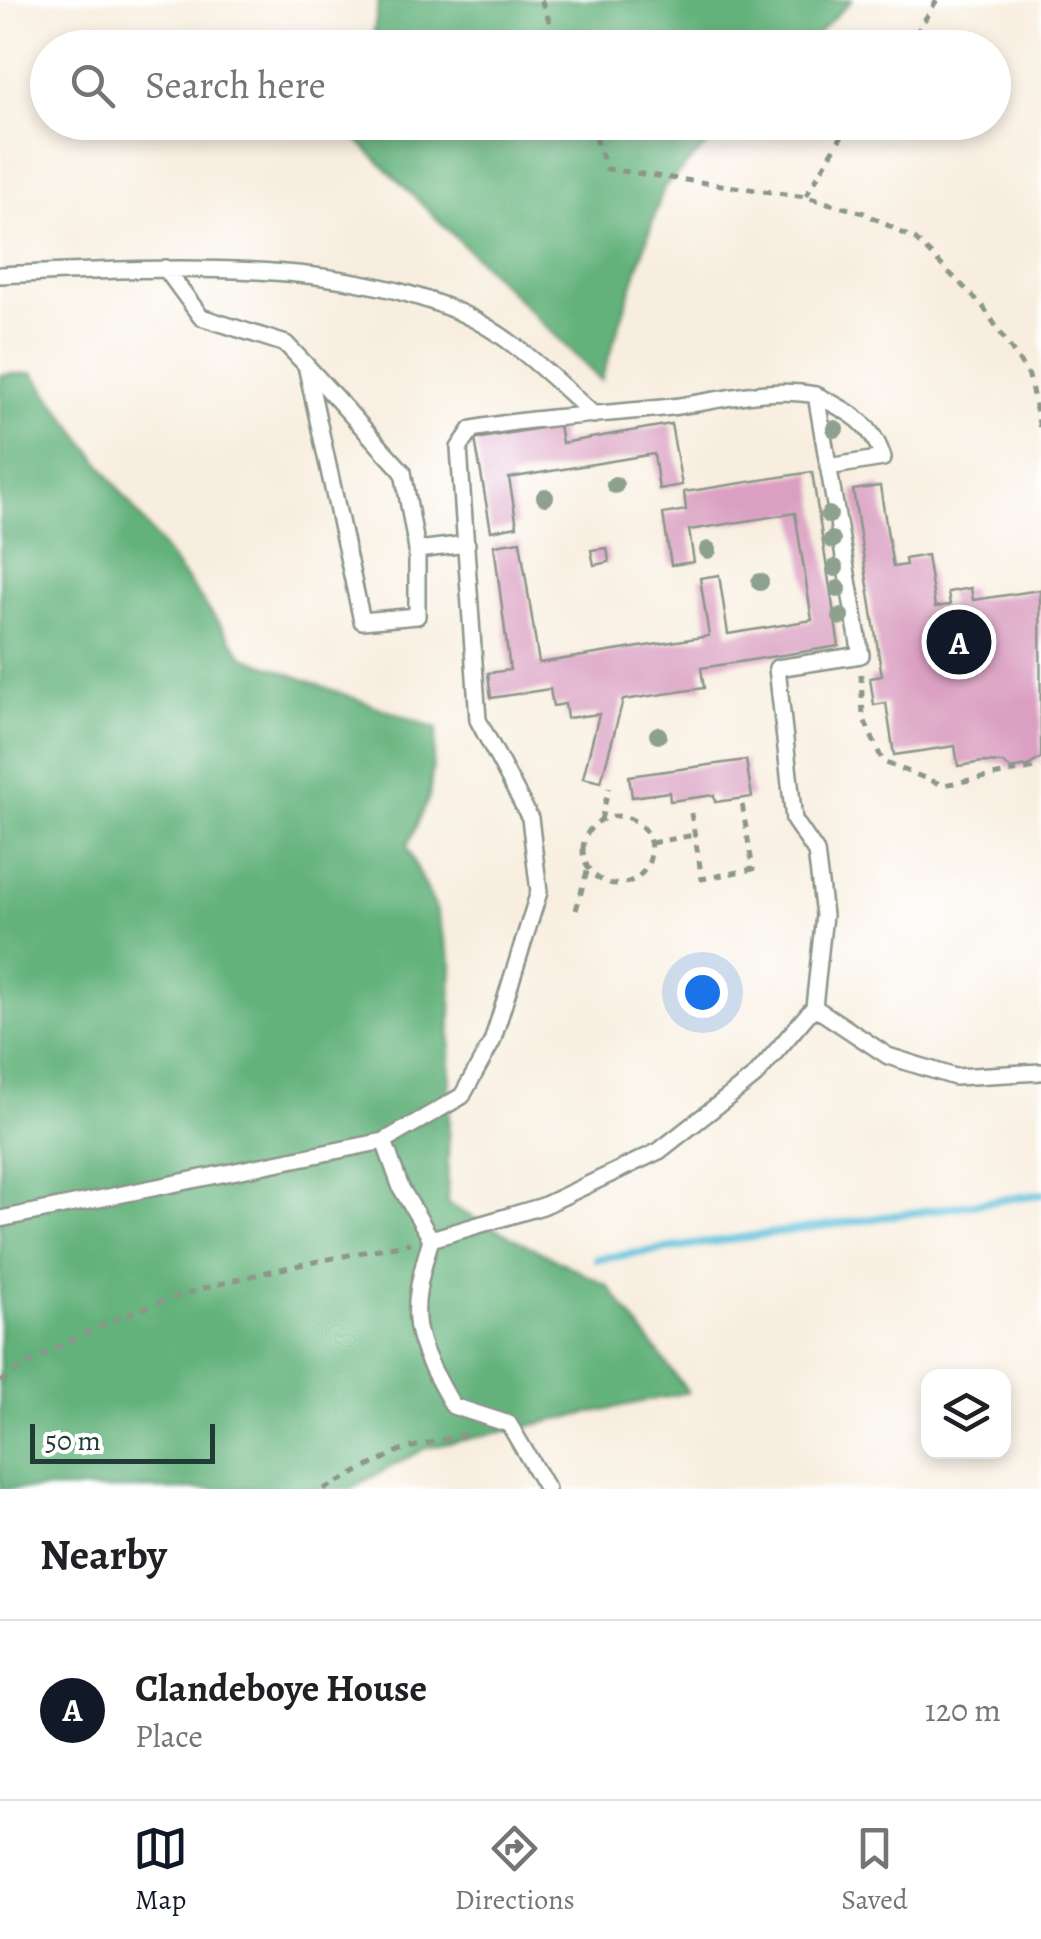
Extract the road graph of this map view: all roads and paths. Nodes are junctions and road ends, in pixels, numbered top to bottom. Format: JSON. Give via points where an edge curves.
{"nodes":[{"id":1,"x":541,"y":0,"type":"edge"},
{"id":2,"x":938,"y":0,"type":"edge"},
{"id":3,"x":553,"y":30,"type":"edge"},
{"id":4,"x":919,"y":30,"type":"edge"},
{"id":5,"x":596,"y":140,"type":"edge"},
{"id":6,"x":839,"y":140,"type":"edge"},
{"id":7,"x":806,"y":197,"type":"junction"},
{"id":8,"x":165,"y":268,"type":"junction"},
{"id":9,"x":0,"y":274,"type":"edge"},
{"id":10,"x":306,"y":366,"type":"junction"},
{"id":11,"x":816,"y":395,"type":"junction"},
{"id":12,"x":594,"y":414,"type":"junction"},
{"id":13,"x":1041,"y":434,"type":"edge"},
{"id":14,"x":828,"y":467,"type":"junction"},
{"id":15,"x":467,"y":544,"type":"junction"},
{"id":16,"x":416,"y":550,"type":"junction"},
{"id":17,"x":861,"y":655,"type":"junction"},
{"id":18,"x":1041,"y":768,"type":"edge"},
{"id":19,"x":609,"y":787,"type":"dead end"},
{"id":20,"x":742,"y":804,"type":"dead end"},
{"id":21,"x":691,"y":813,"type":"dead end"},
{"id":22,"x":601,"y":820,"type":"junction"},
{"id":23,"x":694,"y":835,"type":"junction"},
{"id":24,"x":650,"y":843,"type":"junction"},
{"id":25,"x":588,"y":868,"type":"junction"},
{"id":26,"x":576,"y":910,"type":"dead end"},
{"id":27,"x":814,"y":1008,"type":"junction"},
{"id":28,"x":1041,"y":1072,"type":"edge"},
{"id":29,"x":384,"y":1142,"type":"junction"},
{"id":30,"x":0,"y":1219,"type":"edge"},
{"id":31,"x":431,"y":1239,"type":"junction"},
{"id":32,"x":0,"y":1382,"type":"edge"},
{"id":33,"x":473,"y":1432,"type":"dead end"},
{"id":34,"x":324,"y":1489,"type":"edge"},
{"id":35,"x":547,"y":1489,"type":"edge"}],
"edges":[{"from":1,"to":3,"type":"path"},
{"from":2,"to":4,"type":"path"},
{"from":5,"to":7,"type":"path","via":[[607,169]]},
{"from":6,"to":7,"type":"path"},
{"from":7,"to":13,"type":"path","via":[[864,213],[916,240],[982,305],[1029,376]]},
{"from":8,"to":9,"type":"lane"},
{"from":8,"to":10,"type":"lane","via":[[201,317],[286,344]]},
{"from":8,"to":12,"type":"lane","via":[[410,293],[502,336]]},
{"from":10,"to":16,"type":"lane","via":[[402,472]]},
{"from":10,"to":16,"type":"lane","via":[[362,621],[417,616]]},
{"from":11,"to":12,"type":"lane","via":[[789,390]]},
{"from":11,"to":14,"type":"lane"},
{"from":11,"to":14,"type":"lane","via":[[855,414],[877,438],[883,458]]},
{"from":12,"to":15,"type":"lane","via":[[472,429],[458,448]]},
{"from":14,"to":17,"type":"lane"},
{"from":15,"to":16,"type":"lane"},
{"from":15,"to":29,"type":"lane","via":[[478,720],[530,818],[539,892],[492,1042],[462,1096]]},
{"from":17,"to":18,"type":"path","via":[[863,717],[883,762],[943,785]]},
{"from":17,"to":27,"type":"lane","via":[[777,668],[794,820],[816,852],[824,915]]},
{"from":19,"to":22,"type":"path"},
{"from":20,"to":23,"type":"path","via":[[753,869],[702,878]]},
{"from":21,"to":23,"type":"path"},
{"from":22,"to":24,"type":"path","via":[[634,820]]},
{"from":22,"to":25,"type":"path","via":[[584,844]]},
{"from":23,"to":24,"type":"path"},
{"from":24,"to":25,"type":"path","via":[[647,867],[632,882],[610,884]]},
{"from":25,"to":26,"type":"path"},
{"from":27,"to":28,"type":"lane","via":[[888,1056],[955,1078]]},
{"from":27,"to":31,"type":"lane","via":[[756,1076],[659,1152],[542,1206]]},
{"from":29,"to":30,"type":"lane"},
{"from":29,"to":31,"type":"lane"},
{"from":31,"to":32,"type":"path","via":[[164,1297],[50,1348]]},
{"from":31,"to":35,"type":"lane","via":[[415,1293],[420,1350],[452,1406],[509,1424]]},
{"from":33,"to":34,"type":"path","via":[[400,1450]]}]}
